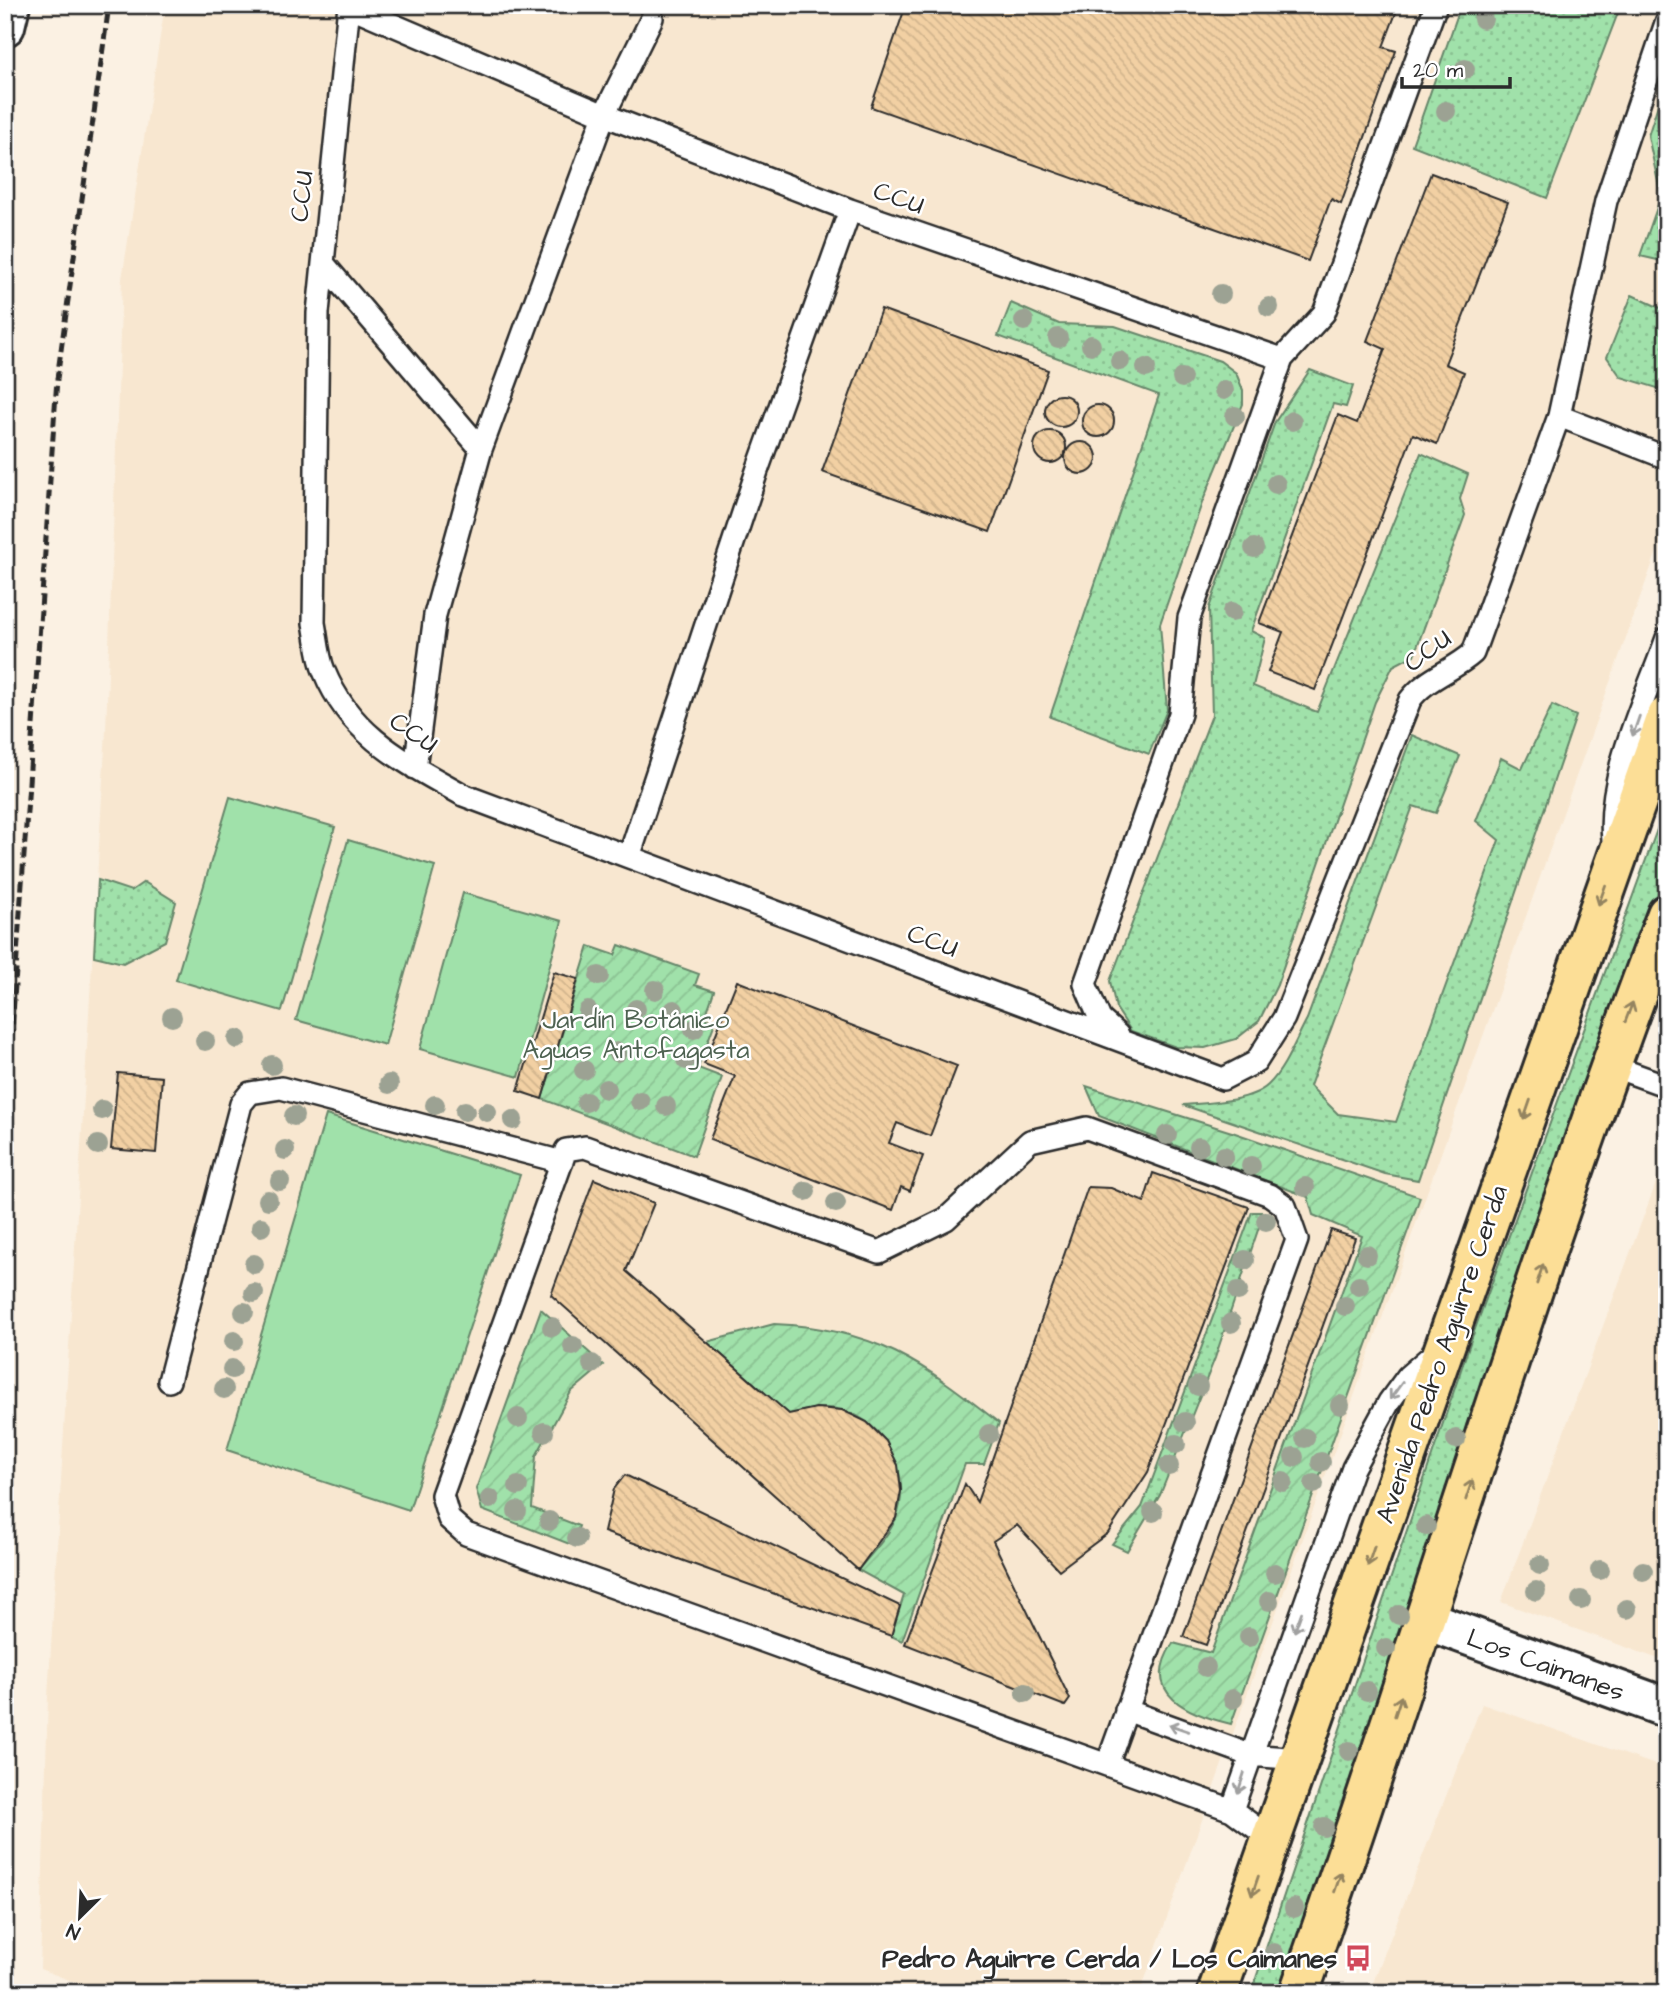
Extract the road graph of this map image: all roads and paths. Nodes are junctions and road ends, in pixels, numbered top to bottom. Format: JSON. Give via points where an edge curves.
{"nodes":[{"id":1,"x":9,"y":5,"type":"edge"},
{"id":2,"x":1436,"y":5,"type":"edge"},
{"id":3,"x":349,"y":6,"type":"edge"},
{"id":4,"x":652,"y":18,"type":"dead end"},
{"id":5,"x":1667,"y":20,"type":"edge"},
{"id":6,"x":5,"y":26,"type":"edge"},
{"id":7,"x":604,"y":116,"type":"junction"},
{"id":8,"x":850,"y":210,"type":"junction"},
{"id":9,"x":323,"y":263,"type":"junction"},
{"id":10,"x":1282,"y":359,"type":"junction"},
{"id":11,"x":1559,"y":416,"type":"junction"},
{"id":12,"x":481,"y":449,"type":"junction"},
{"id":13,"x":1667,"y":458,"type":"edge"},
{"id":14,"x":1667,"y":638,"type":"edge"},
{"id":15,"x":1667,"y":716,"type":"edge"},
{"id":16,"x":415,"y":768,"type":"junction"},
{"id":17,"x":629,"y":857,"type":"junction"},
{"id":18,"x":1615,"y":858,"type":"junction"},
{"id":19,"x":1667,"y":914,"type":"edge"},
{"id":20,"x":1125,"y":1042,"type":"junction"},
{"id":21,"x":1609,"y":1065,"type":"junction"},
{"id":22,"x":1667,"y":1086,"type":"edge"},
{"id":23,"x":562,"y":1162,"type":"junction"},
{"id":24,"x":1445,"y":1344,"type":"junction"},
{"id":25,"x":169,"y":1381,"type":"dead end"},
{"id":26,"x":1426,"y":1620,"type":"junction"},
{"id":27,"x":1667,"y":1708,"type":"edge"},
{"id":28,"x":1126,"y":1710,"type":"junction"},
{"id":29,"x":1250,"y":1755,"type":"junction"},
{"id":30,"x":1299,"y":1759,"type":"junction"},
{"id":31,"x":1107,"y":1765,"type":"junction"},
{"id":32,"x":1232,"y":1810,"type":"junction"},
{"id":33,"x":1272,"y":1840,"type":"junction"},
{"id":34,"x":1217,"y":1993,"type":"edge"},
{"id":35,"x":1298,"y":1993,"type":"edge"}],
"edges":[{"from":1,"to":6,"type":"street"},
{"from":2,"to":10,"type":"lane","name":"CCU","via":[[1324,313]]},
{"from":3,"to":7,"type":"lane","name":"CCU"},
{"from":3,"to":9,"type":"lane","name":"CCU"},
{"from":4,"to":7,"type":"lane"},
{"from":5,"to":11,"type":"lane","name":"CCU","via":[[1606,201]]},
{"from":7,"to":8,"type":"lane","name":"CCU"},
{"from":7,"to":12,"type":"lane"},
{"from":8,"to":10,"type":"lane","name":"CCU"},
{"from":8,"to":17,"type":"lane","via":[[757,471]]},
{"from":9,"to":12,"type":"lane"},
{"from":9,"to":16,"type":"lane","name":"CCU","via":[[318,313],[314,623],[324,671],[352,718],[383,750]]},
{"from":10,"to":20,"type":"lane","name":"CCU","via":[[1189,618],[1181,713],[1085,984],[1100,1018]]},
{"from":11,"to":13,"type":"lane"},
{"from":11,"to":20,"type":"lane","name":"CCU","via":[[1472,653],[1420,687],[1410,699],[1284,1018],[1256,1062],[1223,1079]]},
{"from":12,"to":16,"type":"lane","via":[[435,614]]},
{"from":14,"to":18,"type":"lane","one_way":true,"via":[[1617,781],[1611,822]]},
{"from":15,"to":18,"type":"main road","name":"Avenida Pedro Aguirre Cerda"},
{"from":16,"to":17,"type":"lane","name":"CCU","via":[[463,795]]},
{"from":17,"to":20,"type":"lane","name":"CCU"},
{"from":18,"to":24,"type":"main road","name":"Avenida Pedro Aguirre Cerda","one_way":true},
{"from":21,"to":19,"type":"main road","one_way":true},
{"from":21,"to":22,"type":"lane"},
{"from":26,"to":21,"type":"main road","one_way":true},
{"from":23,"to":25,"type":"lane","via":[[281,1088],[250,1093],[241,1104]]},
{"from":23,"to":28,"type":"lane","via":[[566,1150],[585,1147],[879,1252],[946,1219],[1030,1141],[1087,1128],[1270,1195],[1285,1206],[1297,1240]]},
{"from":23,"to":31,"type":"lane","via":[[442,1495],[449,1519],[466,1534]]},
{"from":24,"to":29,"type":"lane","one_way":true,"via":[[1408,1376],[1353,1468]]},
{"from":24,"to":30,"type":"main road","name":"Avenida Pedro Aguirre Cerda","one_way":true},
{"from":26,"to":27,"type":"street","name":"Los Caimanes"},
{"from":35,"to":26,"type":"main road","one_way":true},
{"from":29,"to":28,"type":"lane","one_way":true},
{"from":28,"to":31,"type":"lane"},
{"from":29,"to":30,"type":"lane"},
{"from":29,"to":32,"type":"lane","one_way":true},
{"from":30,"to":33,"type":"main road","name":"Avenida Pedro Aguirre Cerda"},
{"from":31,"to":32,"type":"lane"},
{"from":32,"to":33,"type":"lane"},
{"from":33,"to":34,"type":"main road","name":"Avenida Pedro Aguirre Cerda","one_way":true}]}
